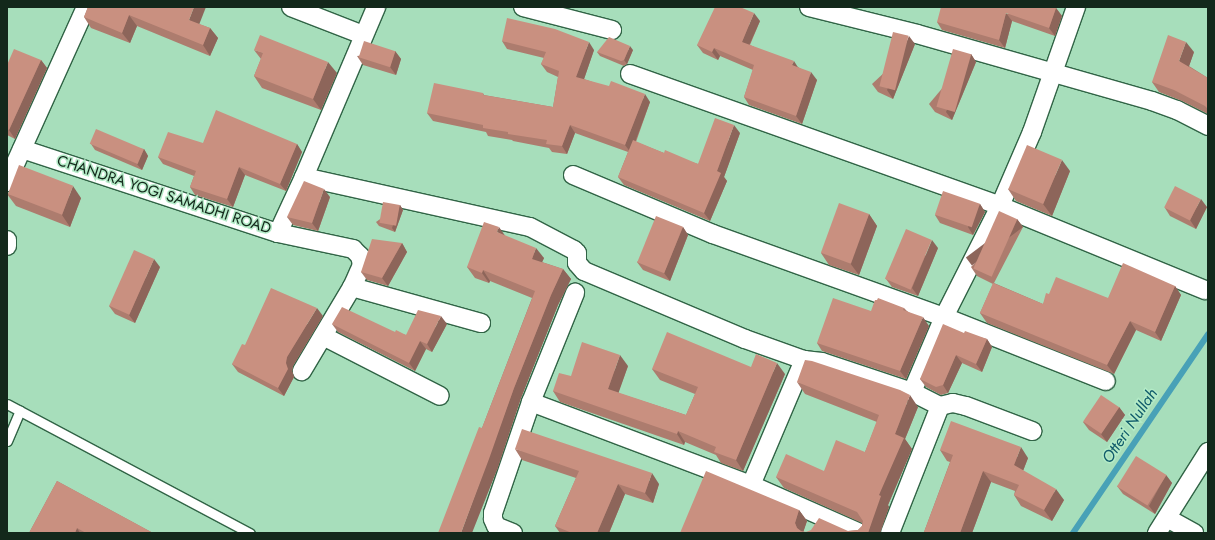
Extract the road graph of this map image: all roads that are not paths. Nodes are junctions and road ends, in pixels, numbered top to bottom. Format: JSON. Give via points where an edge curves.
{"nodes":[{"id":1,"x":86,"y":7,"type":"edge"},
{"id":2,"x":291,"y":7,"type":"edge"},
{"id":3,"x":376,"y":7,"type":"edge"},
{"id":4,"x":523,"y":7,"type":"edge"},
{"id":5,"x":809,"y":7,"type":"edge"},
{"id":6,"x":1076,"y":7,"type":"edge"},
{"id":7,"x":612,"y":30,"type":"dead end"},
{"id":8,"x":363,"y":35,"type":"junction"},
{"id":9,"x":1054,"y":73,"type":"junction"},
{"id":10,"x":630,"y":74,"type":"dead end"},
{"id":11,"x":1208,"y":126,"type":"edge"},
{"id":12,"x":22,"y":149,"type":"junction"},
{"id":13,"x":573,"y":175,"type":"dead end"},
{"id":14,"x":304,"y":177,"type":"junction"},
{"id":15,"x":7,"y":182,"type":"edge"},
{"id":16,"x":1000,"y":206,"type":"junction"},
{"id":17,"x":278,"y":233,"type":"junction"},
{"id":18,"x":7,"y":240,"type":"edge"},
{"id":19,"x":7,"y":246,"type":"edge"},
{"id":20,"x":352,"y":287,"type":"junction"},
{"id":21,"x":1205,"y":290,"type":"dead end"},
{"id":22,"x":575,"y":293,"type":"dead end"},
{"id":23,"x":944,"y":317,"type":"junction"},
{"id":24,"x":481,"y":323,"type":"dead end"},
{"id":25,"x":323,"y":336,"type":"junction"},
{"id":26,"x":804,"y":360,"type":"junction"},
{"id":27,"x":302,"y":371,"type":"dead end"},
{"id":28,"x":1106,"y":381,"type":"dead end"},
{"id":29,"x":912,"y":392,"type":"junction"},
{"id":30,"x":440,"y":396,"type":"dead end"},
{"id":31,"x":531,"y":402,"type":"junction"},
{"id":32,"x":7,"y":404,"type":"edge"},
{"id":33,"x":940,"y":406,"type":"junction"},
{"id":34,"x":20,"y":411,"type":"junction"},
{"id":35,"x":1032,"y":431,"type":"dead end"},
{"id":36,"x":7,"y":441,"type":"edge"},
{"id":37,"x":1207,"y":454,"type":"edge"},
{"id":38,"x":751,"y":485,"type":"junction"},
{"id":39,"x":820,"y":517,"type":"junction"},
{"id":40,"x":1166,"y":518,"type":"junction"},
{"id":41,"x":250,"y":533,"type":"edge"},
{"id":42,"x":513,"y":533,"type":"edge"},
{"id":43,"x":813,"y":533,"type":"edge"},
{"id":44,"x":860,"y":533,"type":"edge"},
{"id":45,"x":890,"y":533,"type":"edge"},
{"id":46,"x":1157,"y":533,"type":"edge"},
{"id":47,"x":1194,"y":533,"type":"edge"}],
"edges":[{"from":1,"to":12,"type":"street"},
{"from":2,"to":8,"type":"street"},
{"from":3,"to":8,"type":"street","name":"CHANDRA YOGI SAMADHI ROAD"},
{"from":4,"to":7,"type":"street"},
{"from":5,"to":9,"type":"street","via":[[917,34]]},
{"from":6,"to":9,"type":"street"},
{"from":8,"to":14,"type":"street","name":"CHANDRA YOGI SAMADHI ROAD"},
{"from":9,"to":11,"type":"street","via":[[1152,101]]},
{"from":9,"to":16,"type":"street"},
{"from":10,"to":16,"type":"street"},
{"from":12,"to":15,"type":"street"},
{"from":12,"to":17,"type":"street","name":"CHANDRA YOGI SAMADHI ROAD"},
{"from":13,"to":23,"type":"street","via":[[713,234]]},
{"from":14,"to":17,"type":"street","name":"CHANDRA YOGI SAMADHI ROAD"},
{"from":14,"to":26,"type":"street","via":[[530,227],[577,252],[577,263],[584,271],[745,339]]},
{"from":16,"to":21,"type":"street"},
{"from":16,"to":23,"type":"street"},
{"from":17,"to":20,"type":"street","via":[[353,249],[360,256],[362,265]]},
{"from":18,"to":19,"type":"street"},
{"from":20,"to":24,"type":"street"},
{"from":20,"to":25,"type":"street"},
{"from":22,"to":31,"type":"street"},
{"from":23,"to":28,"type":"street"},
{"from":23,"to":29,"type":"street"},
{"from":25,"to":27,"type":"street"},
{"from":25,"to":30,"type":"street"},
{"from":26,"to":29,"type":"street","via":[[822,362]]},
{"from":26,"to":38,"type":"street"},
{"from":29,"to":33,"type":"street"},
{"from":31,"to":38,"type":"street"},
{"from":31,"to":42,"type":"street","via":[[493,513],[496,526]]},
{"from":32,"to":34,"type":"lane"},
{"from":33,"to":35,"type":"street","via":[[953,403],[966,406]]},
{"from":33,"to":45,"type":"street"},
{"from":34,"to":36,"type":"lane"},
{"from":34,"to":41,"type":"lane"},
{"from":37,"to":40,"type":"street"},
{"from":38,"to":39,"type":"street"},
{"from":39,"to":43,"type":"street"},
{"from":39,"to":44,"type":"street"},
{"from":40,"to":46,"type":"street"},
{"from":40,"to":47,"type":"street"}]}
